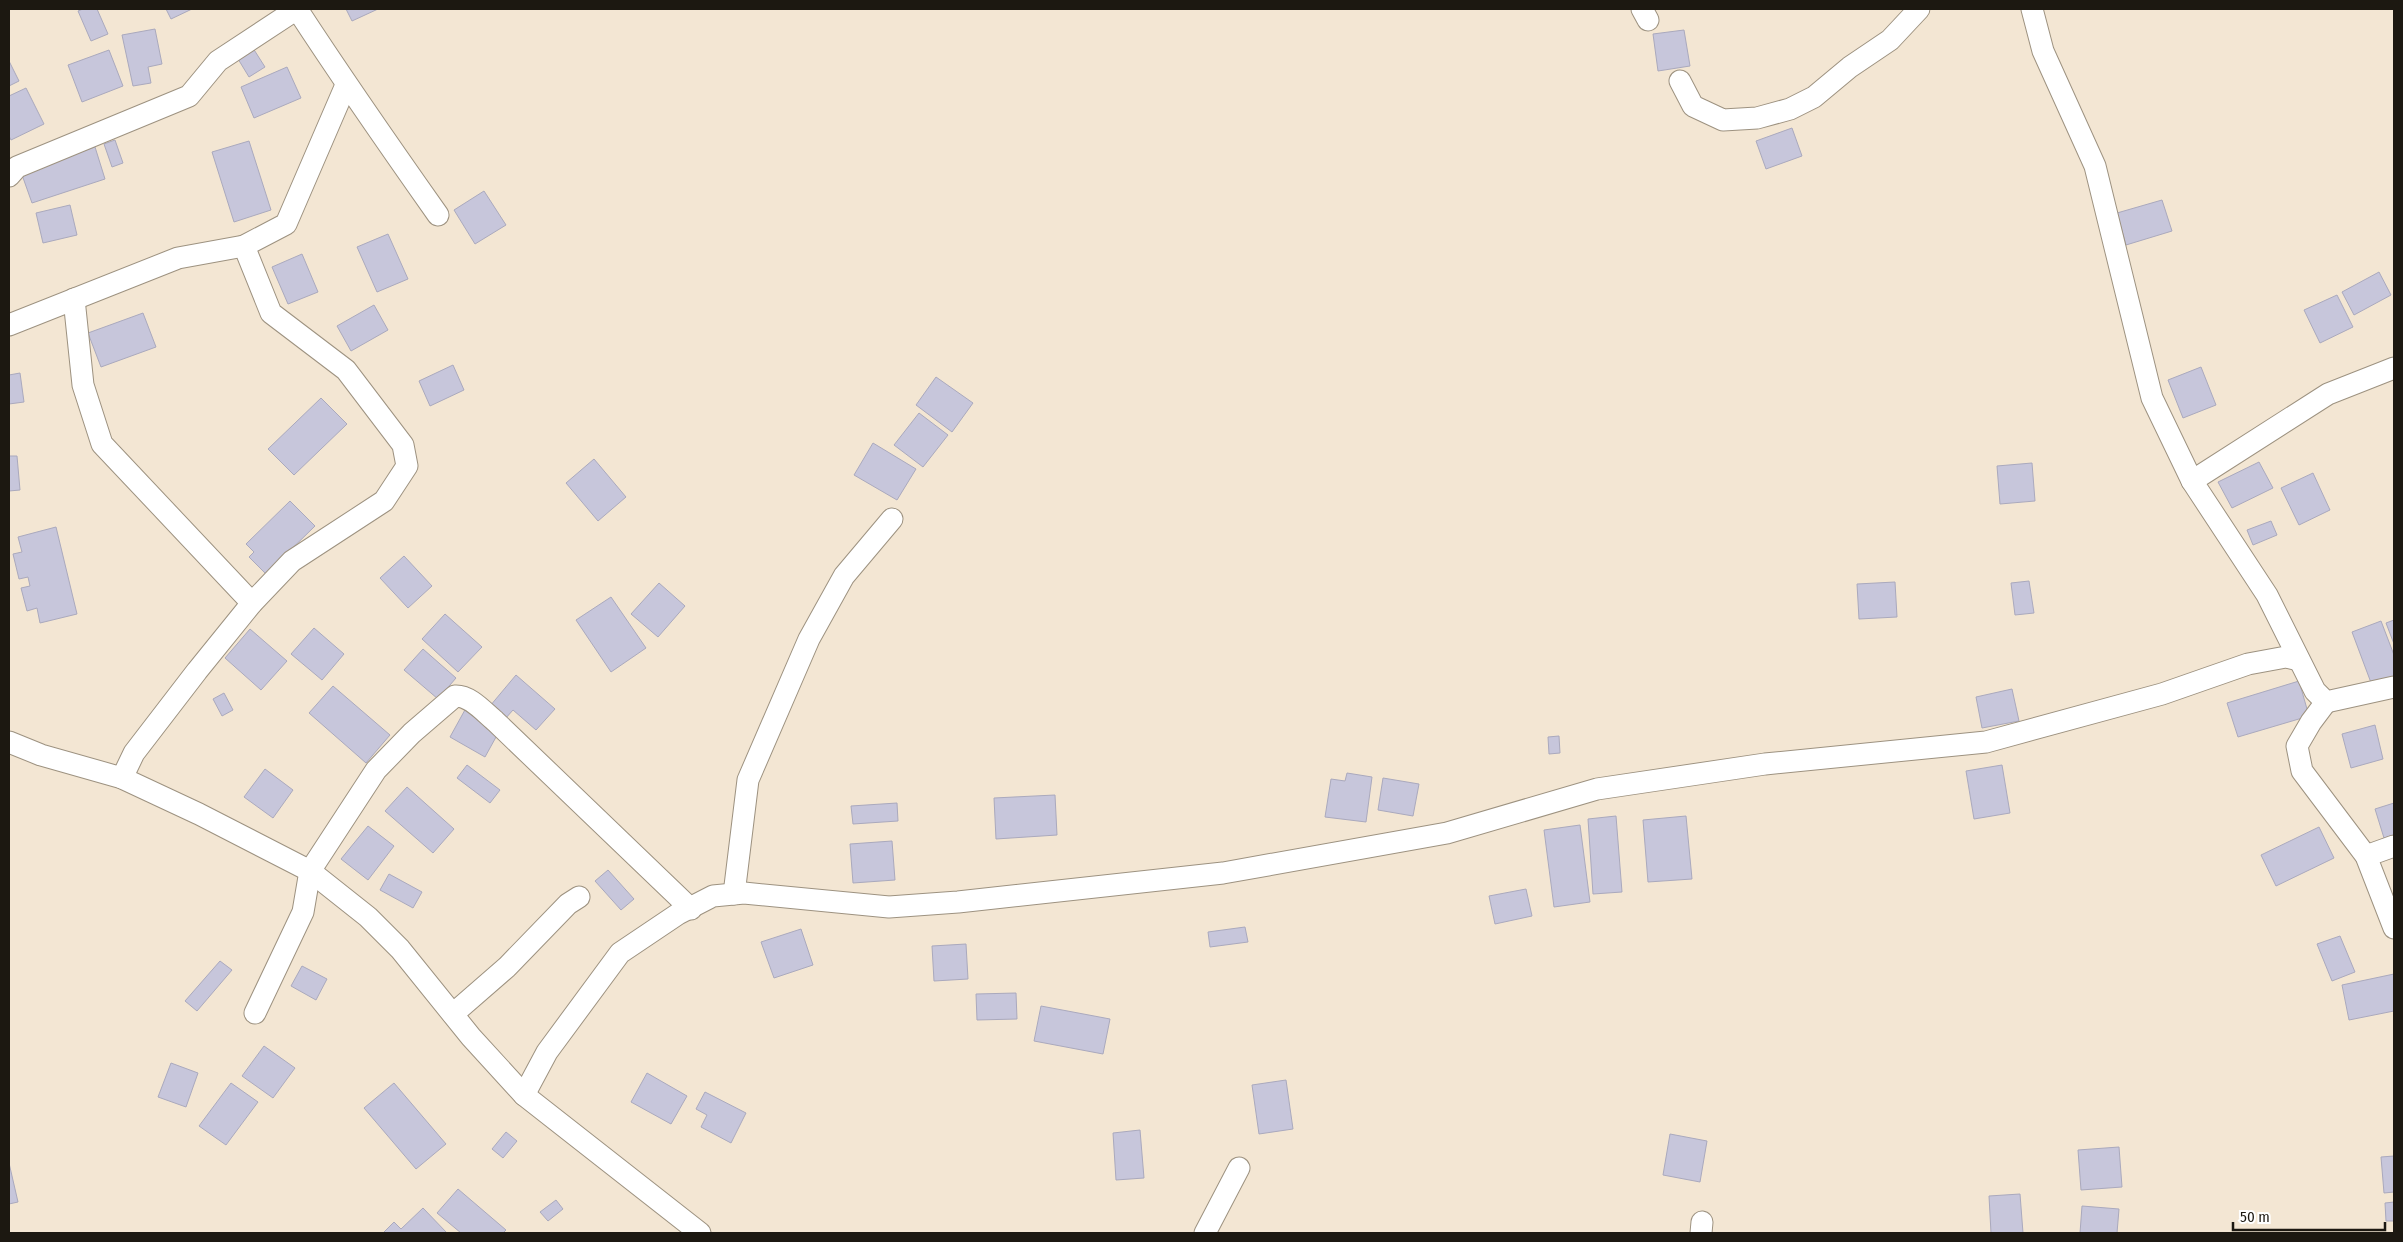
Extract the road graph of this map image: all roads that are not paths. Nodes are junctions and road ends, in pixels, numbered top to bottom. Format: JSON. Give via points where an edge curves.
{"nodes":[{"id":1,"x":297,"y":9,"type":"edge"},
{"id":2,"x":1919,"y":9,"type":"edge"},
{"id":3,"x":2032,"y":9,"type":"edge"},
{"id":4,"x":1680,"y":81,"type":"dead end"},
{"id":5,"x":346,"y":84,"type":"junction"},
{"id":6,"x":9,"y":176,"type":"edge"},
{"id":7,"x":438,"y":215,"type":"dead end"},
{"id":8,"x":244,"y":246,"type":"junction"},
{"id":9,"x":74,"y":299,"type":"junction"},
{"id":10,"x":9,"y":325,"type":"edge"},
{"id":11,"x":2394,"y":368,"type":"edge"},
{"id":12,"x":2192,"y":481,"type":"junction"},
{"id":13,"x":892,"y":519,"type":"dead end"},
{"id":14,"x":252,"y":604,"type":"junction"},
{"id":15,"x":2299,"y":660,"type":"junction"},
{"id":16,"x":2394,"y":687,"type":"edge"},
{"id":17,"x":2326,"y":702,"type":"junction"},
{"id":18,"x":9,"y":742,"type":"edge"},
{"id":19,"x":122,"y":778,"type":"junction"},
{"id":20,"x":2394,"y":846,"type":"edge"},
{"id":21,"x":2366,"y":856,"type":"junction"},
{"id":22,"x":310,"y":871,"type":"junction"},
{"id":23,"x":734,"y":894,"type":"junction"},
{"id":24,"x":579,"y":897,"type":"dead end"},
{"id":25,"x":691,"y":909,"type":"junction"},
{"id":26,"x":2394,"y":928,"type":"edge"},
{"id":27,"x":255,"y":1013,"type":"dead end"},
{"id":28,"x":453,"y":1014,"type":"junction"},
{"id":29,"x":524,"y":1095,"type":"junction"},
{"id":30,"x":1239,"y":1168,"type":"dead end"},
{"id":31,"x":700,"y":1233,"type":"edge"},
{"id":32,"x":1205,"y":1233,"type":"edge"}],
"edges":[{"from":1,"to":5,"type":"street","via":[[334,61]]},
{"from":1,"to":6,"type":"street","via":[[218,61],[189,96],[17,167]]},
{"from":2,"to":4,"type":"street","via":[[1890,40],[1814,97],[1790,109],[1757,118],[1724,120],[1693,106]]},
{"from":3,"to":12,"type":"street","via":[[2043,51],[2095,166],[2152,398]]},
{"from":5,"to":7,"type":"street"},
{"from":5,"to":8,"type":"street","via":[[286,224]]},
{"from":8,"to":9,"type":"street","via":[[178,258]]},
{"from":8,"to":14,"type":"street","via":[[271,313],[346,370],[403,445],[407,466],[384,501],[292,561]]},
{"from":9,"to":10,"type":"street"},
{"from":9,"to":14,"type":"street","via":[[83,385],[102,444]]},
{"from":11,"to":12,"type":"street","via":[[2328,394]]},
{"from":12,"to":15,"type":"street","via":[[2267,596]]},
{"from":13,"to":23,"type":"street","via":[[844,576],[809,640],[748,780]]},
{"from":14,"to":19,"type":"street","via":[[134,753]]},
{"from":15,"to":17,"type":"street","via":[[2315,691]]},
{"from":15,"to":23,"type":"street","via":[[2286,657],[2248,664],[2162,694],[1986,742],[1766,764],[1597,788],[1447,833],[1223,873],[889,907]]},
{"from":16,"to":17,"type":"street"},
{"from":17,"to":21,"type":"street","via":[[2297,746],[2302,771]]},
{"from":18,"to":19,"type":"street","via":[[41,755]]},
{"from":19,"to":22,"type":"street"},
{"from":20,"to":21,"type":"street"},
{"from":21,"to":26,"type":"street"},
{"from":22,"to":25,"type":"street","via":[[376,770],[450,698],[461,696],[495,721]]},
{"from":22,"to":27,"type":"street","via":[[303,912]]},
{"from":22,"to":28,"type":"street","via":[[368,917],[400,948]]},
{"from":23,"to":25,"type":"street","via":[[712,896]]},
{"from":24,"to":28,"type":"street"},
{"from":25,"to":29,"type":"street","via":[[620,952],[546,1052]]},
{"from":28,"to":29,"type":"street"},
{"from":29,"to":31,"type":"street"},
{"from":30,"to":32,"type":"street"}]}
